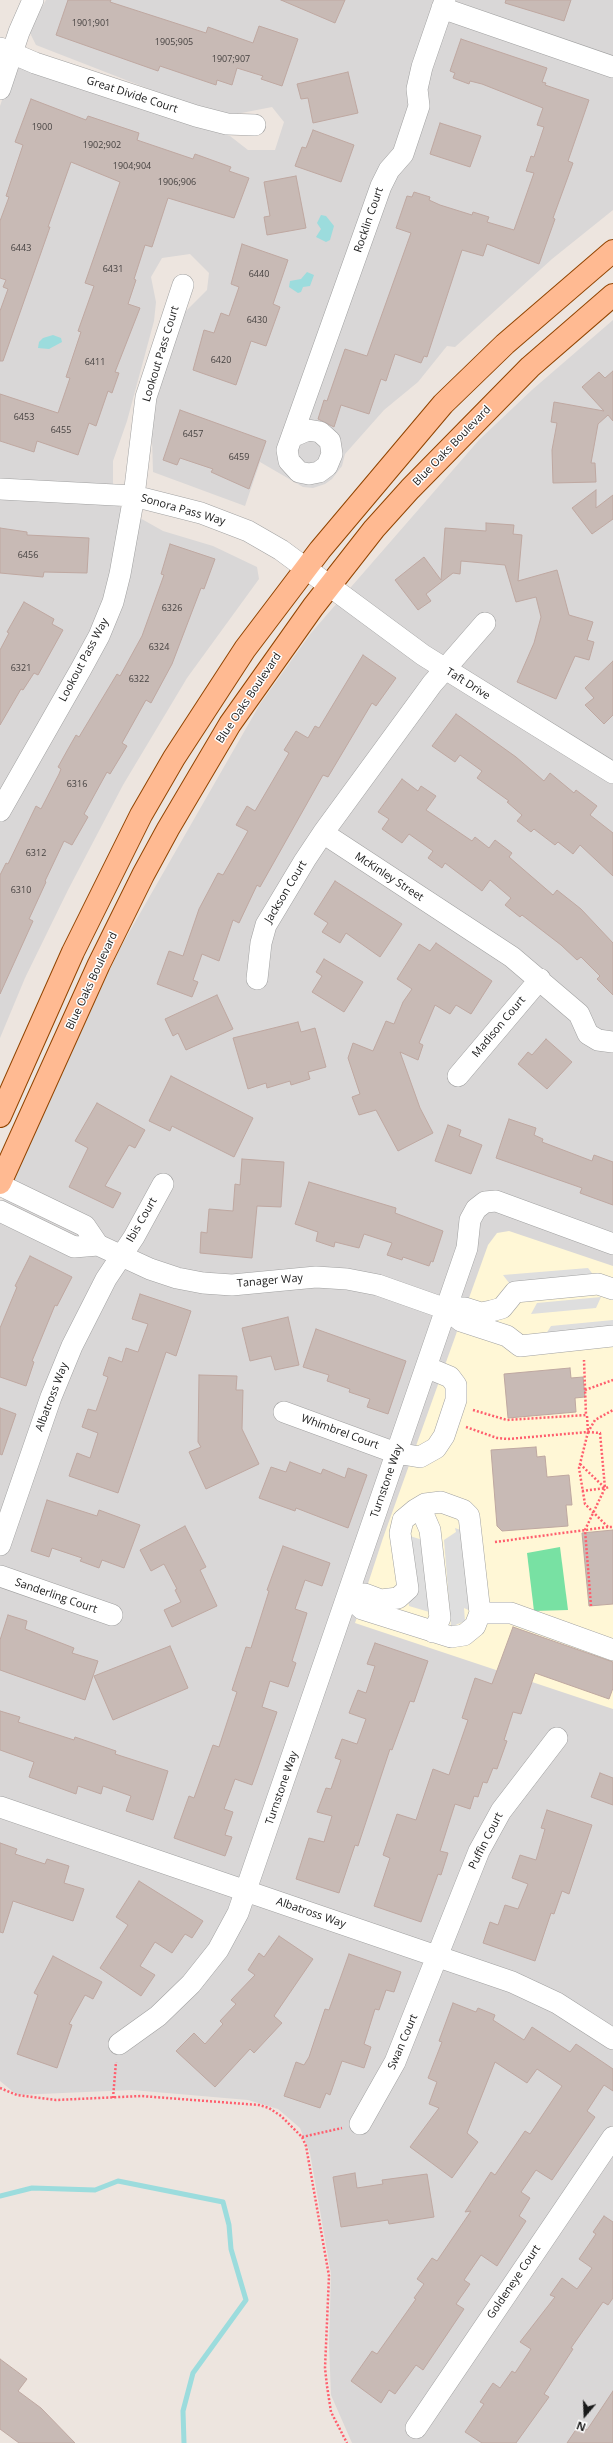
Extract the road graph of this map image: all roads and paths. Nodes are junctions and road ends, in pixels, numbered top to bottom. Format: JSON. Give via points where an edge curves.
{"nodes":[{"id":1,"x":33,"y":0,"type":"edge"},
{"id":2,"x":443,"y":4,"type":"edge"},
{"id":3,"x":6,"y":50,"type":"edge"},
{"id":4,"x":613,"y":67,"type":"edge"},
{"id":5,"x":0,"y":89,"type":"edge"},
{"id":6,"x":255,"y":125,"type":"dead end"},
{"id":7,"x":613,"y":251,"type":"edge"},
{"id":8,"x":183,"y":285,"type":"dead end"},
{"id":9,"x":613,"y":295,"type":"edge"},
{"id":10,"x":294,"y":436,"type":"dead end"},
{"id":11,"x":0,"y":489,"type":"edge"},
{"id":12,"x":134,"y":496,"type":"junction"},
{"id":13,"x":305,"y":568,"type":"junction"},
{"id":14,"x":329,"y":586,"type":"junction"},
{"id":15,"x":485,"y":623,"type":"dead end"},
{"id":16,"x":445,"y":670,"type":"junction"},
{"id":17,"x":613,"y":773,"type":"edge"},
{"id":18,"x":0,"y":810,"type":"edge"},
{"id":19,"x":323,"y":833,"type":"junction"},
{"id":20,"x":257,"y":979,"type":"dead end"},
{"id":21,"x":540,"y":979,"type":"junction"},
{"id":22,"x":613,"y":1042,"type":"edge"},
{"id":23,"x":458,"y":1076,"type":"dead end"},
{"id":24,"x":0,"y":1116,"type":"edge"},
{"id":25,"x":0,"y":1184,"type":"edge"},
{"id":26,"x":163,"y":1184,"type":"dead end"},
{"id":27,"x":0,"y":1211,"type":"edge"},
{"id":28,"x":613,"y":1244,"type":"edge"},
{"id":29,"x":98,"y":1245,"type":"junction"},
{"id":30,"x":120,"y":1256,"type":"junction"},
{"id":31,"x":613,"y":1289,"type":"edge"},
{"id":32,"x":502,"y":1308,"type":"junction"},
{"id":33,"x":446,"y":1309,"type":"junction"},
{"id":34,"x":507,"y":1336,"type":"junction"},
{"id":35,"x":613,"y":1336,"type":"edge"},
{"id":36,"x":584,"y":1360,"type":"dead end"},
{"id":37,"x":426,"y":1367,"type":"junction"},
{"id":38,"x":613,"y":1380,"type":"edge"},
{"id":39,"x":585,"y":1390,"type":"junction"},
{"id":40,"x":468,"y":1408,"type":"dead end"},
{"id":41,"x":613,"y":1410,"type":"edge"},
{"id":42,"x":284,"y":1412,"type":"dead end"},
{"id":43,"x":586,"y":1415,"type":"junction"},
{"id":44,"x":462,"y":1426,"type":"dead end"},
{"id":45,"x":588,"y":1432,"type":"junction"},
{"id":46,"x":396,"y":1453,"type":"junction"},
{"id":47,"x":580,"y":1464,"type":"junction"},
{"id":48,"x":610,"y":1487,"type":"dead end"},
{"id":49,"x":605,"y":1488,"type":"junction"},
{"id":50,"x":582,"y":1491,"type":"junction"},
{"id":51,"x":415,"y":1510,"type":"junction"},
{"id":52,"x":595,"y":1514,"type":"junction"},
{"id":53,"x":608,"y":1527,"type":"junction"},
{"id":54,"x":613,"y":1527,"type":"edge"},
{"id":55,"x":585,"y":1530,"type":"junction"},
{"id":56,"x":495,"y":1542,"type":"dead end"},
{"id":57,"x":0,"y":1545,"type":"edge"},
{"id":58,"x":0,"y":1576,"type":"edge"},
{"id":59,"x":408,"y":1589,"type":"junction"},
{"id":60,"x":348,"y":1596,"type":"junction"},
{"id":61,"x":591,"y":1606,"type":"dead end"},
{"id":62,"x":480,"y":1613,"type":"junction"},
{"id":63,"x":112,"y":1615,"type":"dead end"},
{"id":64,"x":411,"y":1624,"type":"junction"},
{"id":65,"x":433,"y":1632,"type":"junction"},
{"id":66,"x":613,"y":1650,"type":"edge"},
{"id":67,"x":557,"y":1738,"type":"dead end"},
{"id":68,"x":0,"y":1807,"type":"edge"},
{"id":69,"x":246,"y":1892,"type":"junction"},
{"id":70,"x":436,"y":1956,"type":"junction"},
{"id":71,"x":613,"y":2039,"type":"edge"},
{"id":72,"x":119,"y":2044,"type":"joint"},
{"id":73,"x":0,"y":2088,"type":"edge"},
{"id":74,"x":113,"y":2098,"type":"junction"},
{"id":75,"x":360,"y":2124,"type":"joint"},
{"id":76,"x":302,"y":2137,"type":"junction"},
{"id":77,"x":613,"y":2137,"type":"edge"},
{"id":78,"x":416,"y":2428,"type":"dead end"},
{"id":79,"x":347,"y":2443,"type":"edge"}],
"edges":[{"from":1,"to":3,"type":"street"},
{"from":2,"to":4,"type":"street","name":"Rocklin Court"},
{"from":2,"to":10,"type":"street","name":"Rocklin Court","via":[[422,68],[417,89],[419,106],[403,154],[389,170],[381,186]]},
{"from":3,"to":5,"type":"street"},
{"from":3,"to":6,"type":"street","name":"Great Divide Court","via":[[35,63],[196,116],[227,124]]},
{"from":7,"to":13,"type":"main road","via":[[505,344],[443,404]]},
{"from":8,"to":12,"type":"street","name":"Lookout Pass Court","via":[[146,398]]},
{"from":9,"to":14,"type":"main road","name":"Blue Oaks Boulevard","via":[[530,367],[471,426],[379,523]]},
{"from":11,"to":12,"type":"street","name":"Sonora Pass Way"},
{"from":12,"to":13,"type":"street","name":"Sonora Pass Way","via":[[226,522],[268,541]]},
{"from":12,"to":18,"type":"street","name":"Lookout Pass Way","via":[[113,602],[99,636]]},
{"from":13,"to":14,"type":"street","name":"Sonora Pass Way"},
{"from":13,"to":24,"type":"main road","via":[[245,649],[174,758],[141,815],[73,952]]},
{"from":14,"to":16,"type":"street","name":"Taft Drive"},
{"from":14,"to":25,"type":"main road","name":"Blue Oaks Boulevard","via":[[230,724],[168,829],[99,964]]},
{"from":15,"to":16,"type":"street"},
{"from":16,"to":17,"type":"street","name":"Taft Drive"},
{"from":16,"to":19,"type":"street","via":[[429,688]]},
{"from":19,"to":20,"type":"street","name":"Jackson Court","via":[[266,926],[261,943]]},
{"from":19,"to":21,"type":"street","name":"McKinley Street","via":[[481,936]]},
{"from":21,"to":22,"type":"street","name":"McKinley Street","via":[[579,1014],[588,1034],[598,1040]]},
{"from":21,"to":23,"type":"street","name":"Madison Court"},
{"from":25,"to":29,"type":"street","name":"Tanager Way","via":[[85,1226]]},
{"from":26,"to":30,"type":"street","name":"Ibis Court","via":[[134,1237]]},
{"from":27,"to":29,"type":"street","via":[[74,1247]]},
{"from":28,"to":33,"type":"street","name":"Turnstone Way","via":[[506,1204],[496,1201],[485,1202],[476,1209],[470,1220],[467,1248]]},
{"from":29,"to":30,"type":"street","name":"Tanager Way"},
{"from":30,"to":33,"type":"street","name":"Tanager Way","via":[[177,1278],[203,1284],[232,1285],[316,1277],[347,1279],[378,1285]]},
{"from":30,"to":57,"type":"street","name":"Albatross Way","via":[[88,1312],[61,1371]]},
{"from":31,"to":32,"type":"street","via":[[598,1284],[515,1292]]},
{"from":32,"to":33,"type":"street","via":[[481,1313],[465,1308]]},
{"from":32,"to":34,"type":"street"},
{"from":33,"to":34,"type":"street","via":[[461,1321]]},
{"from":33,"to":37,"type":"street","name":"Turnstone Way"},
{"from":34,"to":35,"type":"street","via":[[520,1346]]},
{"from":36,"to":39,"type":"path"},
{"from":37,"to":46,"type":"street","name":"Turnstone Way"},
{"from":37,"to":46,"type":"street","name":"Whimbrel Court","via":[[450,1377],[456,1385],[456,1400],[444,1436],[436,1448],[420,1457]]},
{"from":38,"to":39,"type":"path"},
{"from":39,"to":43,"type":"path"},
{"from":40,"to":43,"type":"path","via":[[507,1420]]},
{"from":41,"to":45,"type":"path","via":[[595,1420]]},
{"from":42,"to":46,"type":"street","name":"Whimbrel Court"},
{"from":43,"to":45,"type":"path"},
{"from":44,"to":45,"type":"path","via":[[497,1438],[508,1439]]},
{"from":45,"to":47,"type":"path"},
{"from":45,"to":49,"type":"path","via":[[600,1433]]},
{"from":46,"to":60,"type":"street","name":"Turnstone Way"},
{"from":47,"to":49,"type":"path"},
{"from":47,"to":50,"type":"path"},
{"from":48,"to":49,"type":"path"},
{"from":49,"to":50,"type":"path"},
{"from":49,"to":52,"type":"path"},
{"from":50,"to":52,"type":"path","via":[[585,1504]]},
{"from":51,"to":59,"type":"street","via":[[404,1520],[400,1532]]},
{"from":51,"to":62,"type":"street","via":[[425,1504],[441,1502],[463,1510],[469,1516]]},
{"from":51,"to":65,"type":"street","via":[[424,1516],[430,1530],[440,1618]]},
{"from":52,"to":53,"type":"path"},
{"from":52,"to":55,"type":"path"},
{"from":53,"to":54,"type":"path"},
{"from":53,"to":55,"type":"path"},
{"from":55,"to":56,"type":"path"},
{"from":55,"to":61,"type":"path"},
{"from":58,"to":63,"type":"street","name":"Sanderling Court"},
{"from":59,"to":60,"type":"street","via":[[398,1598],[381,1600],[365,1594]]},
{"from":59,"to":64,"type":"street"},
{"from":60,"to":64,"type":"street","via":[[362,1609]]},
{"from":60,"to":69,"type":"street","name":"Turnstone Way"},
{"from":62,"to":65,"type":"street","via":[[475,1626],[464,1635],[451,1637]]},
{"from":62,"to":66,"type":"street","via":[[511,1613]]},
{"from":64,"to":65,"type":"street"},
{"from":67,"to":70,"type":"street","name":"Puffin Court","via":[[501,1811],[479,1851]]},
{"from":68,"to":69,"type":"street","name":"Albatross Way"},
{"from":69,"to":70,"type":"street","name":"Albatross Way"},
{"from":69,"to":72,"type":"street","name":"Turnstone Way","via":[[228,1935],[192,1984],[158,2016]]},
{"from":70,"to":71,"type":"street","name":"Albatross Way","via":[[535,1992]]},
{"from":70,"to":75,"type":"street","name":"Swan Court","via":[[395,2062]]},
{"from":72,"to":74,"type":"path"},
{"from":73,"to":74,"type":"path","via":[[21,2096],[56,2100]]},
{"from":74,"to":76,"type":"path","via":[[178,2097],[259,2105],[281,2116]]},
{"from":75,"to":76,"type":"path"},
{"from":76,"to":79,"type":"path","via":[[306,2146],[328,2276],[326,2386],[331,2412]]},
{"from":77,"to":78,"type":"street","name":"Goldeneye Court"}]}
